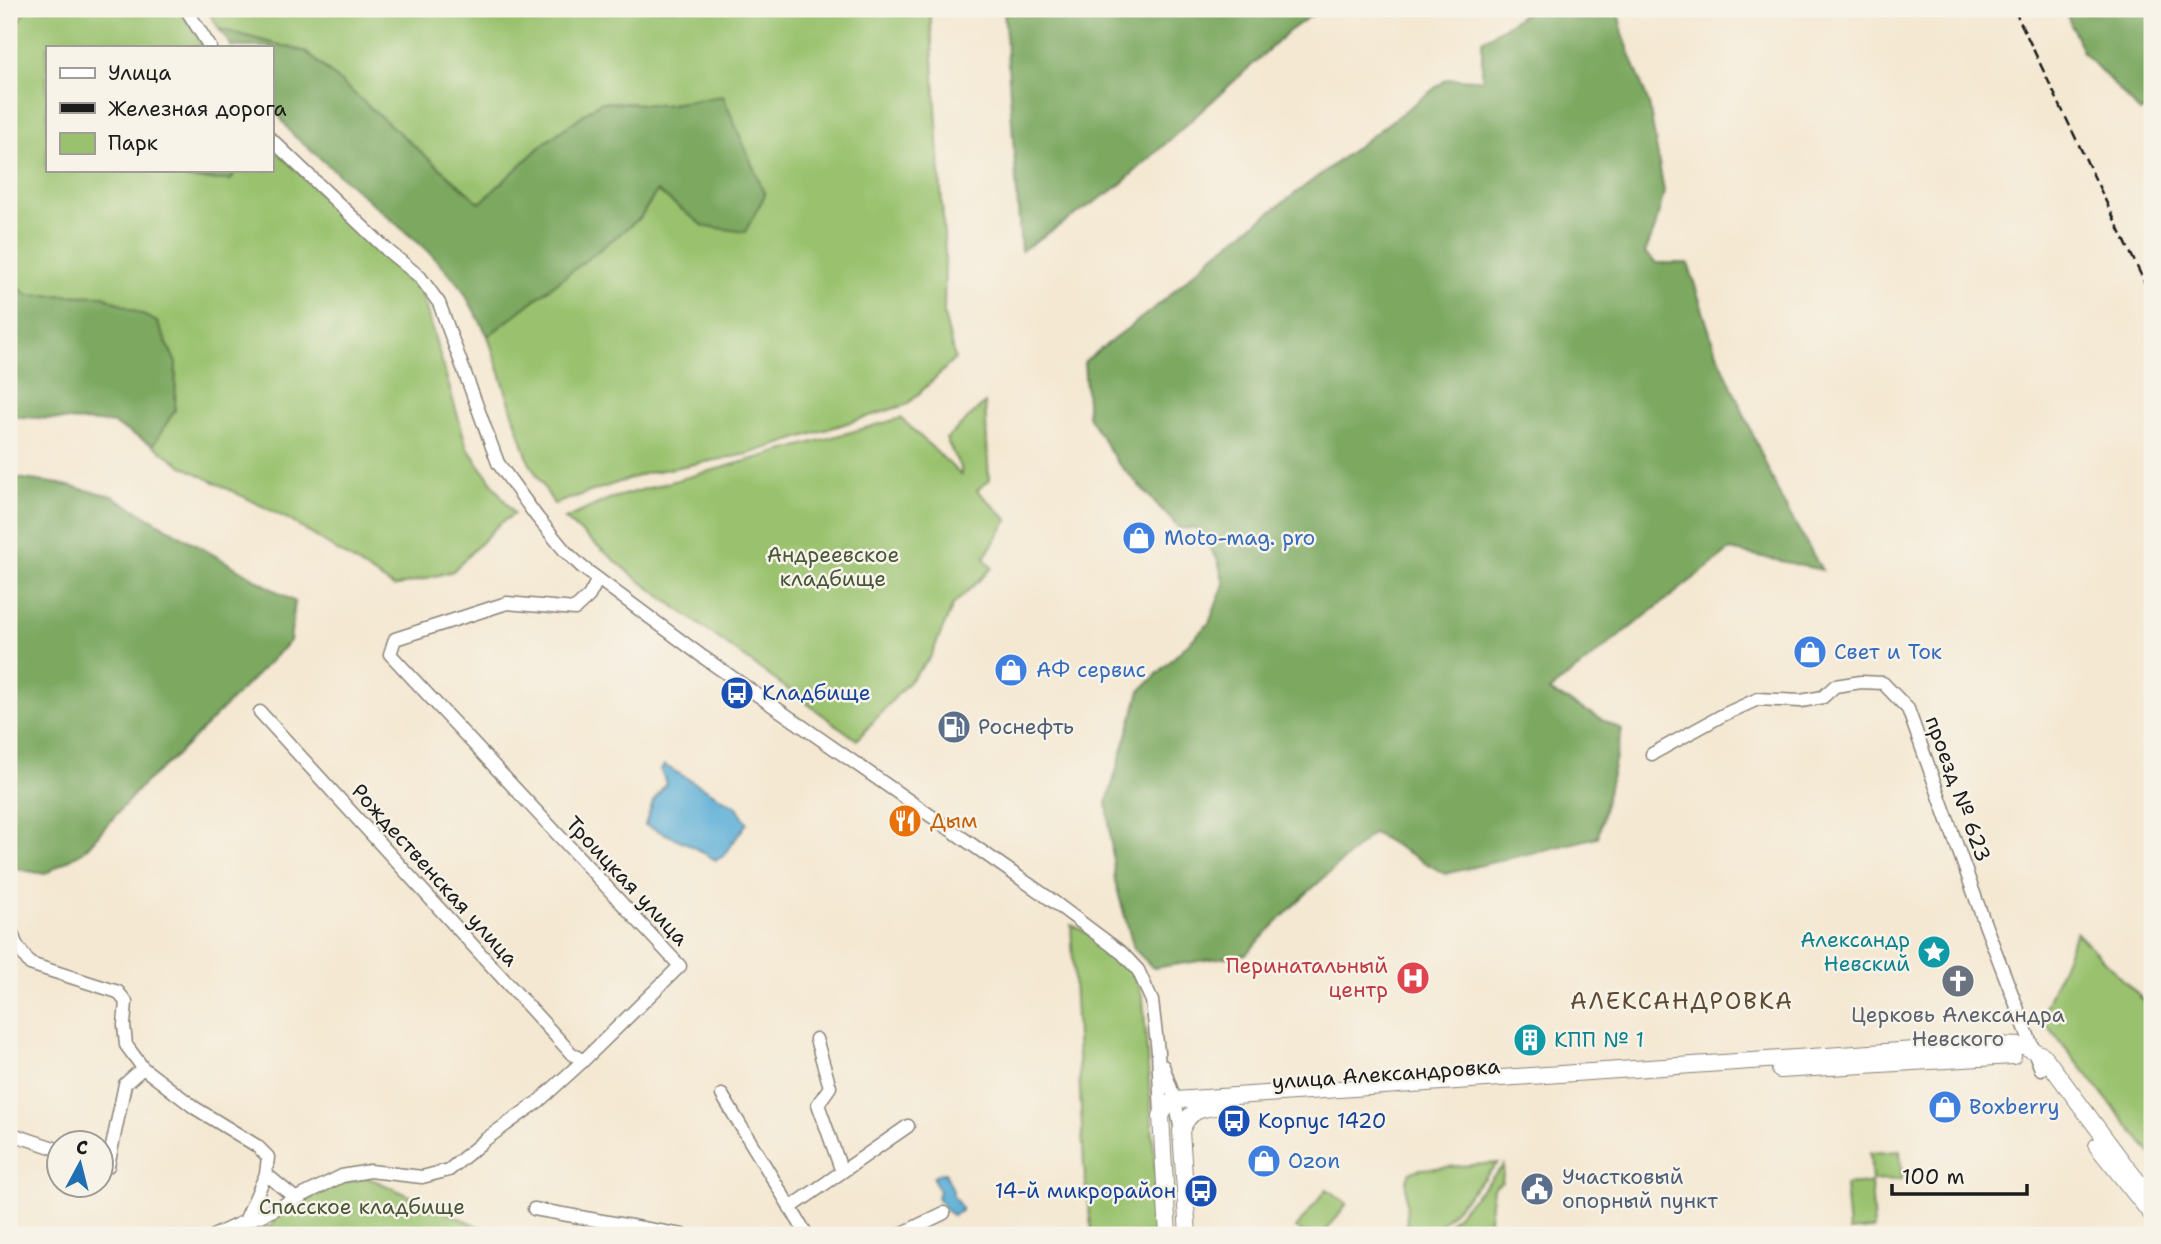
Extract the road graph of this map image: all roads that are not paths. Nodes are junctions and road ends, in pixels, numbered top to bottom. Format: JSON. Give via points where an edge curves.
{"nodes":[{"id":1,"x":186,"y":9,"type":"edge"},
{"id":2,"x":209,"y":46,"type":"edge"},
{"id":3,"x":273,"y":141,"type":"edge"},
{"id":4,"x":598,"y":579,"type":"junction"},
{"id":5,"x":260,"y":712,"type":"dead end"},
{"id":6,"x":1652,"y":754,"type":"dead end"},
{"id":7,"x":9,"y":925,"type":"edge"},
{"id":8,"x":816,"y":1039,"type":"dead end"},
{"id":9,"x":2028,"y":1051,"type":"junction"},
{"id":10,"x":1158,"y":1052,"type":"junction"},
{"id":11,"x":583,"y":1061,"type":"junction"},
{"id":12,"x":143,"y":1068,"type":"junction"},
{"id":13,"x":1168,"y":1078,"type":"junction"},
{"id":14,"x":722,"y":1095,"type":"dead end"},
{"id":15,"x":1203,"y":1102,"type":"junction"},
{"id":16,"x":1168,"y":1106,"type":"junction"},
{"id":17,"x":908,"y":1126,"type":"dead end"},
{"id":18,"x":116,"y":1128,"type":"edge"},
{"id":19,"x":1181,"y":1131,"type":"junction"},
{"id":20,"x":9,"y":1133,"type":"edge"},
{"id":21,"x":46,"y":1145,"type":"edge"},
{"id":22,"x":842,"y":1172,"type":"junction"},
{"id":23,"x":266,"y":1174,"type":"junction"},
{"id":24,"x":295,"y":1198,"type":"junction"},
{"id":25,"x":2152,"y":1199,"type":"edge"},
{"id":26,"x":790,"y":1208,"type":"junction"},
{"id":27,"x":534,"y":1209,"type":"dead end"},
{"id":28,"x":944,"y":1213,"type":"dead end"},
{"id":29,"x":2152,"y":1215,"type":"edge"},
{"id":30,"x":245,"y":1221,"type":"junction"},
{"id":31,"x":215,"y":1235,"type":"edge"},
{"id":32,"x":682,"y":1235,"type":"edge"},
{"id":33,"x":807,"y":1235,"type":"edge"},
{"id":34,"x":899,"y":1235,"type":"edge"},
{"id":35,"x":1168,"y":1235,"type":"edge"},
{"id":36,"x":1188,"y":1235,"type":"edge"}],
"edges":[{"from":1,"to":2,"type":"street"},
{"from":3,"to":4,"type":"street","via":[[420,277],[439,303],[498,463],[565,551]]},
{"from":4,"to":10,"type":"street","via":[[1122,953],[1147,986]]},
{"from":4,"to":11,"type":"street","name":"Троицкая улица","via":[[575,609],[507,603],[395,639],[390,654],[680,966]]},
{"from":5,"to":11,"type":"street","name":"Рождественская улица","via":[[570,1053]]},
{"from":6,"to":9,"type":"street","name":"проезд № 623","via":[[1758,699],[1801,701],[1823,697],[1835,686],[1883,683],[1908,709]]},
{"from":7,"to":12,"type":"street","via":[[30,964],[118,992],[126,1002],[126,1045]]},
{"from":8,"to":22,"type":"street","via":[[830,1087],[818,1104]]},
{"from":9,"to":15,"type":"main road","name":"улица Александровка"},
{"from":9,"to":15,"type":"main road","name":"улица Александровка","via":[[1934,1048]]},
{"from":9,"to":25,"type":"main road"},
{"from":9,"to":29,"type":"main road"},
{"from":10,"to":13,"type":"street"},
{"from":10,"to":16,"type":"street"},
{"from":11,"to":24,"type":"street","name":"Троицкая улица","via":[[450,1170],[422,1177],[370,1171],[342,1176]]},
{"from":12,"to":18,"type":"street","via":[[125,1084]]},
{"from":12,"to":23,"type":"street","via":[[195,1108],[257,1146],[268,1157]]},
{"from":13,"to":15,"type":"street"},
{"from":13,"to":16,"type":"street"},
{"from":14,"to":26,"type":"street"},
{"from":15,"to":16,"type":"main road","name":"улица Александровка"},
{"from":15,"to":19,"type":"main road"},
{"from":16,"to":19,"type":"street"},
{"from":16,"to":35,"type":"main road"},
{"from":17,"to":22,"type":"street"},
{"from":19,"to":36,"type":"main road"},
{"from":20,"to":21,"type":"street"},
{"from":22,"to":26,"type":"street"},
{"from":23,"to":24,"type":"street"},
{"from":23,"to":30,"type":"street"},
{"from":24,"to":30,"type":"street","name":"Троицкая улица"},
{"from":26,"to":33,"type":"street"},
{"from":27,"to":32,"type":"street"},
{"from":28,"to":34,"type":"street"},
{"from":30,"to":31,"type":"street","name":"Троицкая улица"}]}
